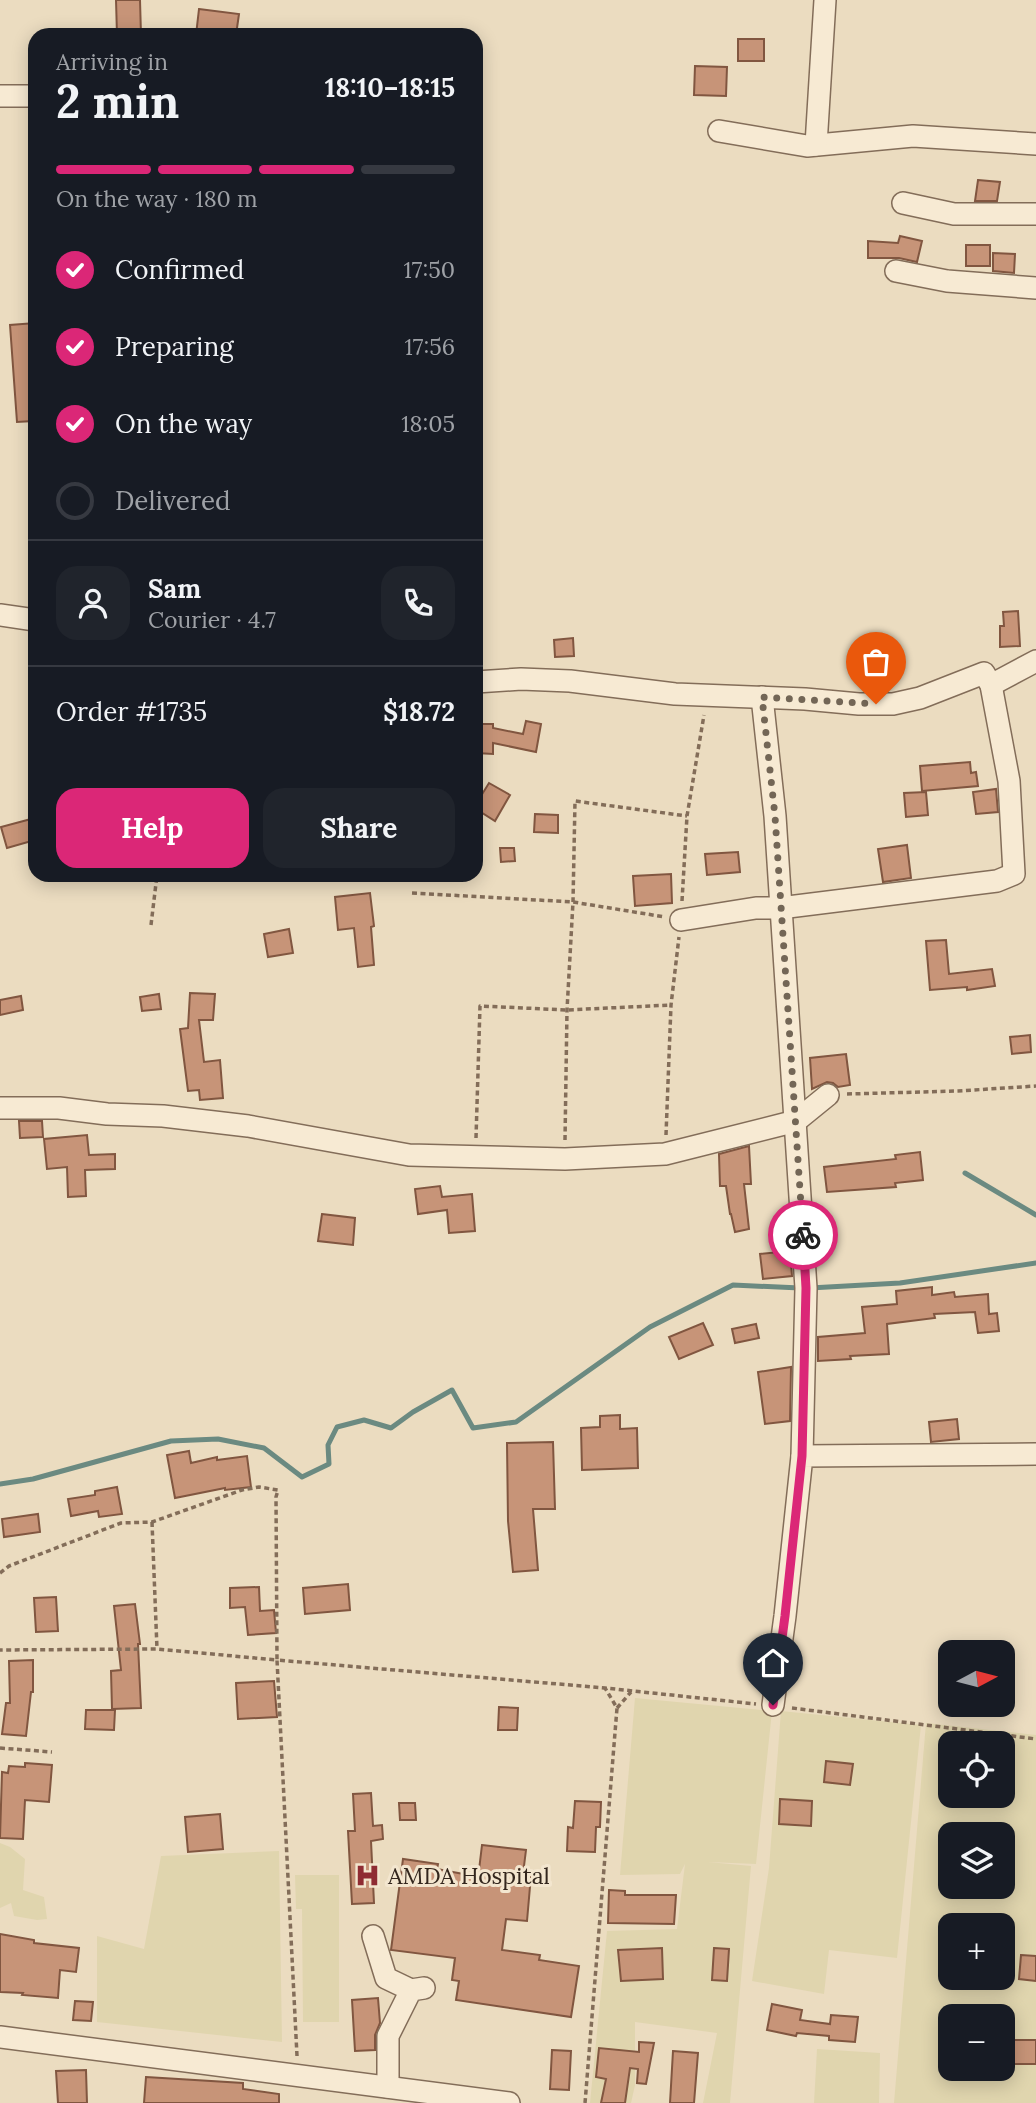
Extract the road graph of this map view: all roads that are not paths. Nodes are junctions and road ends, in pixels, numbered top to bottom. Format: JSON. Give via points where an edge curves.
{"nodes":[{"id":1,"x":825,"y":0,"type":"edge"},
{"id":2,"x":0,"y":96,"type":"edge"},
{"id":3,"x":28,"y":96,"type":"edge"},
{"id":4,"x":719,"y":131,"type":"dead end"},
{"id":5,"x":1036,"y":144,"type":"edge"},
{"id":6,"x":816,"y":145,"type":"junction"},
{"id":7,"x":903,"y":203,"type":"dead end"},
{"id":8,"x":1036,"y":214,"type":"edge"},
{"id":9,"x":896,"y":271,"type":"dead end"},
{"id":10,"x":1036,"y":288,"type":"edge"},
{"id":11,"x":0,"y":615,"type":"edge"},
{"id":12,"x":28,"y":619,"type":"edge"},
{"id":13,"x":1036,"y":661,"type":"edge"},
{"id":14,"x":483,"y":682,"type":"edge"},
{"id":15,"x":991,"y":685,"type":"junction"},
{"id":16,"x":762,"y":697,"type":"junction"},
{"id":17,"x":780,"y":908,"type":"junction"},
{"id":18,"x":681,"y":920,"type":"road end"},
{"id":19,"x":828,"y":1095,"type":"road end"},
{"id":20,"x":0,"y":1108,"type":"edge"},
{"id":21,"x":796,"y":1121,"type":"junction"},
{"id":22,"x":1036,"y":1454,"type":"edge"},
{"id":23,"x":802,"y":1456,"type":"junction"},
{"id":24,"x":773,"y":1705,"type":"road end"},
{"id":25,"x":373,"y":1937,"type":"dead end"},
{"id":26,"x":0,"y":2037,"type":"edge"},
{"id":27,"x":388,"y":2088,"type":"junction"},
{"id":28,"x":509,"y":2103,"type":"edge"}],
"edges":[{"from":1,"to":6,"type":"street"},
{"from":2,"to":3,"type":"street"},
{"from":4,"to":6,"type":"street"},
{"from":5,"to":6,"type":"street","via":[[913,136]]},
{"from":7,"to":8,"type":"street","via":[[954,214]]},
{"from":9,"to":10,"type":"street","via":[[947,281]]},
{"from":11,"to":12,"type":"street"},
{"from":13,"to":15,"type":"street"},
{"from":14,"to":16,"type":"street","via":[[569,681],[675,694]]},
{"from":15,"to":16,"type":"street","via":[[984,673],[892,704]]},
{"from":15,"to":17,"type":"street","via":[[1009,781],[1014,874],[997,881]]},
{"from":16,"to":17,"type":"street"},
{"from":17,"to":18,"type":"street"},
{"from":17,"to":21,"type":"street"},
{"from":19,"to":21,"type":"street"},
{"from":20,"to":21,"type":"street","via":[[163,1116],[409,1155],[476,1158],[665,1154]]},
{"from":21,"to":23,"type":"street","via":[[806,1288]]},
{"from":22,"to":23,"type":"street"},
{"from":23,"to":24,"type":"street"},
{"from":25,"to":27,"type":"street","via":[[386,1978],[418,1989],[388,2036]]},
{"from":26,"to":27,"type":"street"},
{"from":27,"to":28,"type":"street"}]}
